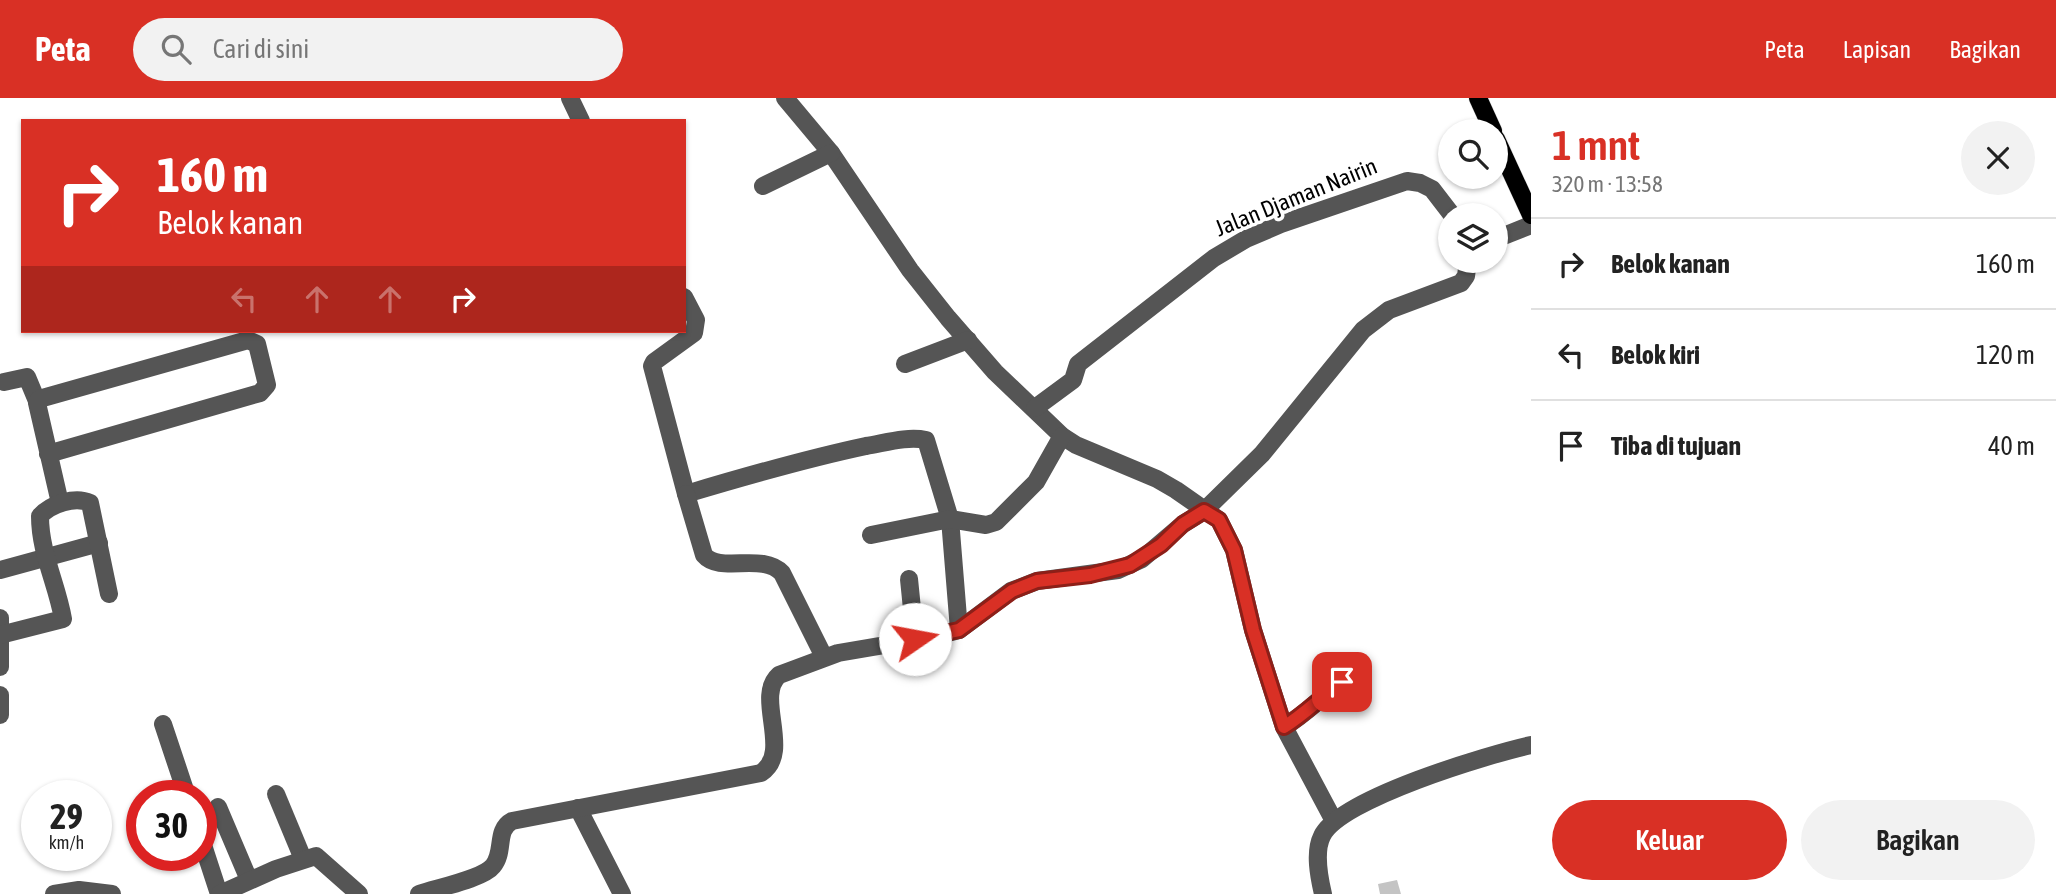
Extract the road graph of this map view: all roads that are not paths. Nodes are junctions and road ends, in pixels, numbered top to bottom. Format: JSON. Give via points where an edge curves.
{"nodes":[{"id":1,"x":570,"y":98,"type":"edge"},
{"id":2,"x":785,"y":98,"type":"edge"},
{"id":3,"x":1478,"y":98,"type":"edge"},
{"id":4,"x":580,"y":119,"type":"edge"},
{"id":5,"x":1488,"y":119,"type":"edge"},
{"id":6,"x":831,"y":153,"type":"junction"},
{"id":7,"x":1508,"y":164,"type":"edge"},
{"id":8,"x":764,"y":186,"type":"dead end"},
{"id":9,"x":1443,"y":203,"type":"edge"},
{"id":10,"x":1531,"y":215,"type":"edge"},
{"id":11,"x":1531,"y":225,"type":"edge"},
{"id":12,"x":1508,"y":234,"type":"edge"},
{"id":13,"x":1466,"y":273,"type":"edge"},
{"id":14,"x":686,"y":301,"type":"edge"},
{"id":15,"x":968,"y":340,"type":"junction"},
{"id":16,"x":905,"y":364,"type":"dead end"},
{"id":17,"x":4,"y":382,"type":"dead end"},
{"id":18,"x":37,"y":401,"type":"junction"},
{"id":19,"x":1035,"y":408,"type":"junction"},
{"id":20,"x":1062,"y":436,"type":"junction"},
{"id":21,"x":48,"y":454,"type":"junction"},
{"id":22,"x":687,"y":494,"type":"junction"},
{"id":23,"x":60,"y":503,"type":"junction"},
{"id":24,"x":1204,"y":511,"type":"junction"},
{"id":25,"x":950,"y":519,"type":"junction"},
{"id":26,"x":871,"y":535,"type":"dead end"},
{"id":27,"x":99,"y":543,"type":"junction"},
{"id":28,"x":46,"y":558,"type":"junction"},
{"id":29,"x":0,"y":570,"type":"edge"},
{"id":30,"x":909,"y":579,"type":"dead end"},
{"id":31,"x":109,"y":594,"type":"dead end"},
{"id":32,"x":0,"y":629,"type":"edge"},
{"id":33,"x":959,"y":630,"type":"junction"},
{"id":34,"x":915,"y":639,"type":"junction"},
{"id":35,"x":824,"y":657,"type":"junction"},
{"id":36,"x":0,"y":667,"type":"edge"},
{"id":37,"x":1342,"y":682,"type":"dead end"},
{"id":38,"x":0,"y":695,"type":"edge"},
{"id":39,"x":0,"y":715,"type":"edge"},
{"id":40,"x":163,"y":723,"type":"dead end"},
{"id":41,"x":1284,"y":727,"type":"junction"},
{"id":42,"x":1531,"y":745,"type":"edge"},
{"id":43,"x":182,"y":780,"type":"edge"},
{"id":44,"x":276,"y":794,"type":"dead end"},
{"id":45,"x":218,"y":807,"type":"dead end"},
{"id":46,"x":578,"y":808,"type":"junction"},
{"id":47,"x":1334,"y":821,"type":"junction"},
{"id":48,"x":303,"y":859,"type":"junction"},
{"id":49,"x":212,"y":871,"type":"edge"},
{"id":50,"x":249,"y":880,"type":"junction"},
{"id":51,"x":465,"y":887,"type":"edge"},
{"id":52,"x":54,"y":894,"type":"edge"},
{"id":53,"x":113,"y":894,"type":"edge"},
{"id":54,"x":220,"y":894,"type":"edge"},
{"id":55,"x":359,"y":894,"type":"edge"},
{"id":56,"x":419,"y":894,"type":"edge"},
{"id":57,"x":622,"y":894,"type":"edge"},
{"id":58,"x":1324,"y":894,"type":"edge"}],
"edges":[{"from":1,"to":4,"type":"street"},
{"from":2,"to":6,"type":"street"},
{"from":3,"to":5,"type":"main road"},
{"from":6,"to":8,"type":"street"},
{"from":6,"to":15,"type":"street","via":[[896,251]]},
{"from":7,"to":10,"type":"main road"},
{"from":9,"to":19,"type":"street","name":"Jalan Djaman Nairin","via":[[1432,189],[1406,181],[1246,239],[1214,257],[1078,364],[1073,380]]},
{"from":11,"to":12,"type":"street"},
{"from":13,"to":24,"type":"street","via":[[1461,283],[1389,310],[1363,330],[1275,439]]},
{"from":14,"to":22,"type":"street","via":[[696,320],[694,333],[652,366]]},
{"from":15,"to":16,"type":"street"},
{"from":15,"to":19,"type":"street"},
{"from":17,"to":18,"type":"street","via":[[27,377]]},
{"from":18,"to":21,"type":"street"},
{"from":18,"to":21,"type":"street","via":[[248,340],[257,344],[267,385],[261,393]]},
{"from":19,"to":20,"type":"street"},
{"from":20,"to":24,"type":"street","via":[[1091,453],[1157,479]]},
{"from":20,"to":25,"type":"street","via":[[1036,481],[996,522],[986,525]]},
{"from":21,"to":23,"type":"street"},
{"from":22,"to":25,"type":"street","via":[[802,460],[917,438],[929,446]]},
{"from":22,"to":35,"type":"street","via":[[704,555],[714,562],[778,568]]},
{"from":23,"to":27,"type":"street","via":[[83,499],[90,503]]},
{"from":23,"to":28,"type":"street","via":[[40,516]]},
{"from":24,"to":33,"type":"street","via":[[1130,565],[1025,585]]},
{"from":24,"to":41,"type":"street","via":[[1219,520],[1234,550]]},
{"from":25,"to":26,"type":"street"},
{"from":25,"to":33,"type":"street"},
{"from":27,"to":28,"type":"street"},
{"from":27,"to":31,"type":"street"},
{"from":28,"to":29,"type":"street"},
{"from":28,"to":32,"type":"street","via":[[64,619]]},
{"from":30,"to":34,"type":"street"},
{"from":32,"to":36,"type":"street"},
{"from":33,"to":34,"type":"street"},
{"from":34,"to":35,"type":"street"},
{"from":35,"to":46,"type":"street","via":[[774,680],[773,755],[766,770]]},
{"from":37,"to":41,"type":"street"},
{"from":38,"to":39,"type":"street"},
{"from":40,"to":43,"type":"street"},
{"from":41,"to":47,"type":"street"},
{"from":42,"to":47,"type":"street","via":[[1440,771]]},
{"from":44,"to":48,"type":"street"},
{"from":45,"to":50,"type":"street"},
{"from":46,"to":51,"type":"street","via":[[506,825],[494,866]]},
{"from":46,"to":57,"type":"street"},
{"from":47,"to":58,"type":"street","via":[[1320,842]]},
{"from":48,"to":50,"type":"street"},
{"from":48,"to":55,"type":"street","via":[[316,856]]},
{"from":49,"to":54,"type":"street"},
{"from":50,"to":54,"type":"street"},
{"from":51,"to":56,"type":"street"},
{"from":52,"to":53,"type":"street","via":[[79,890]]}]}
